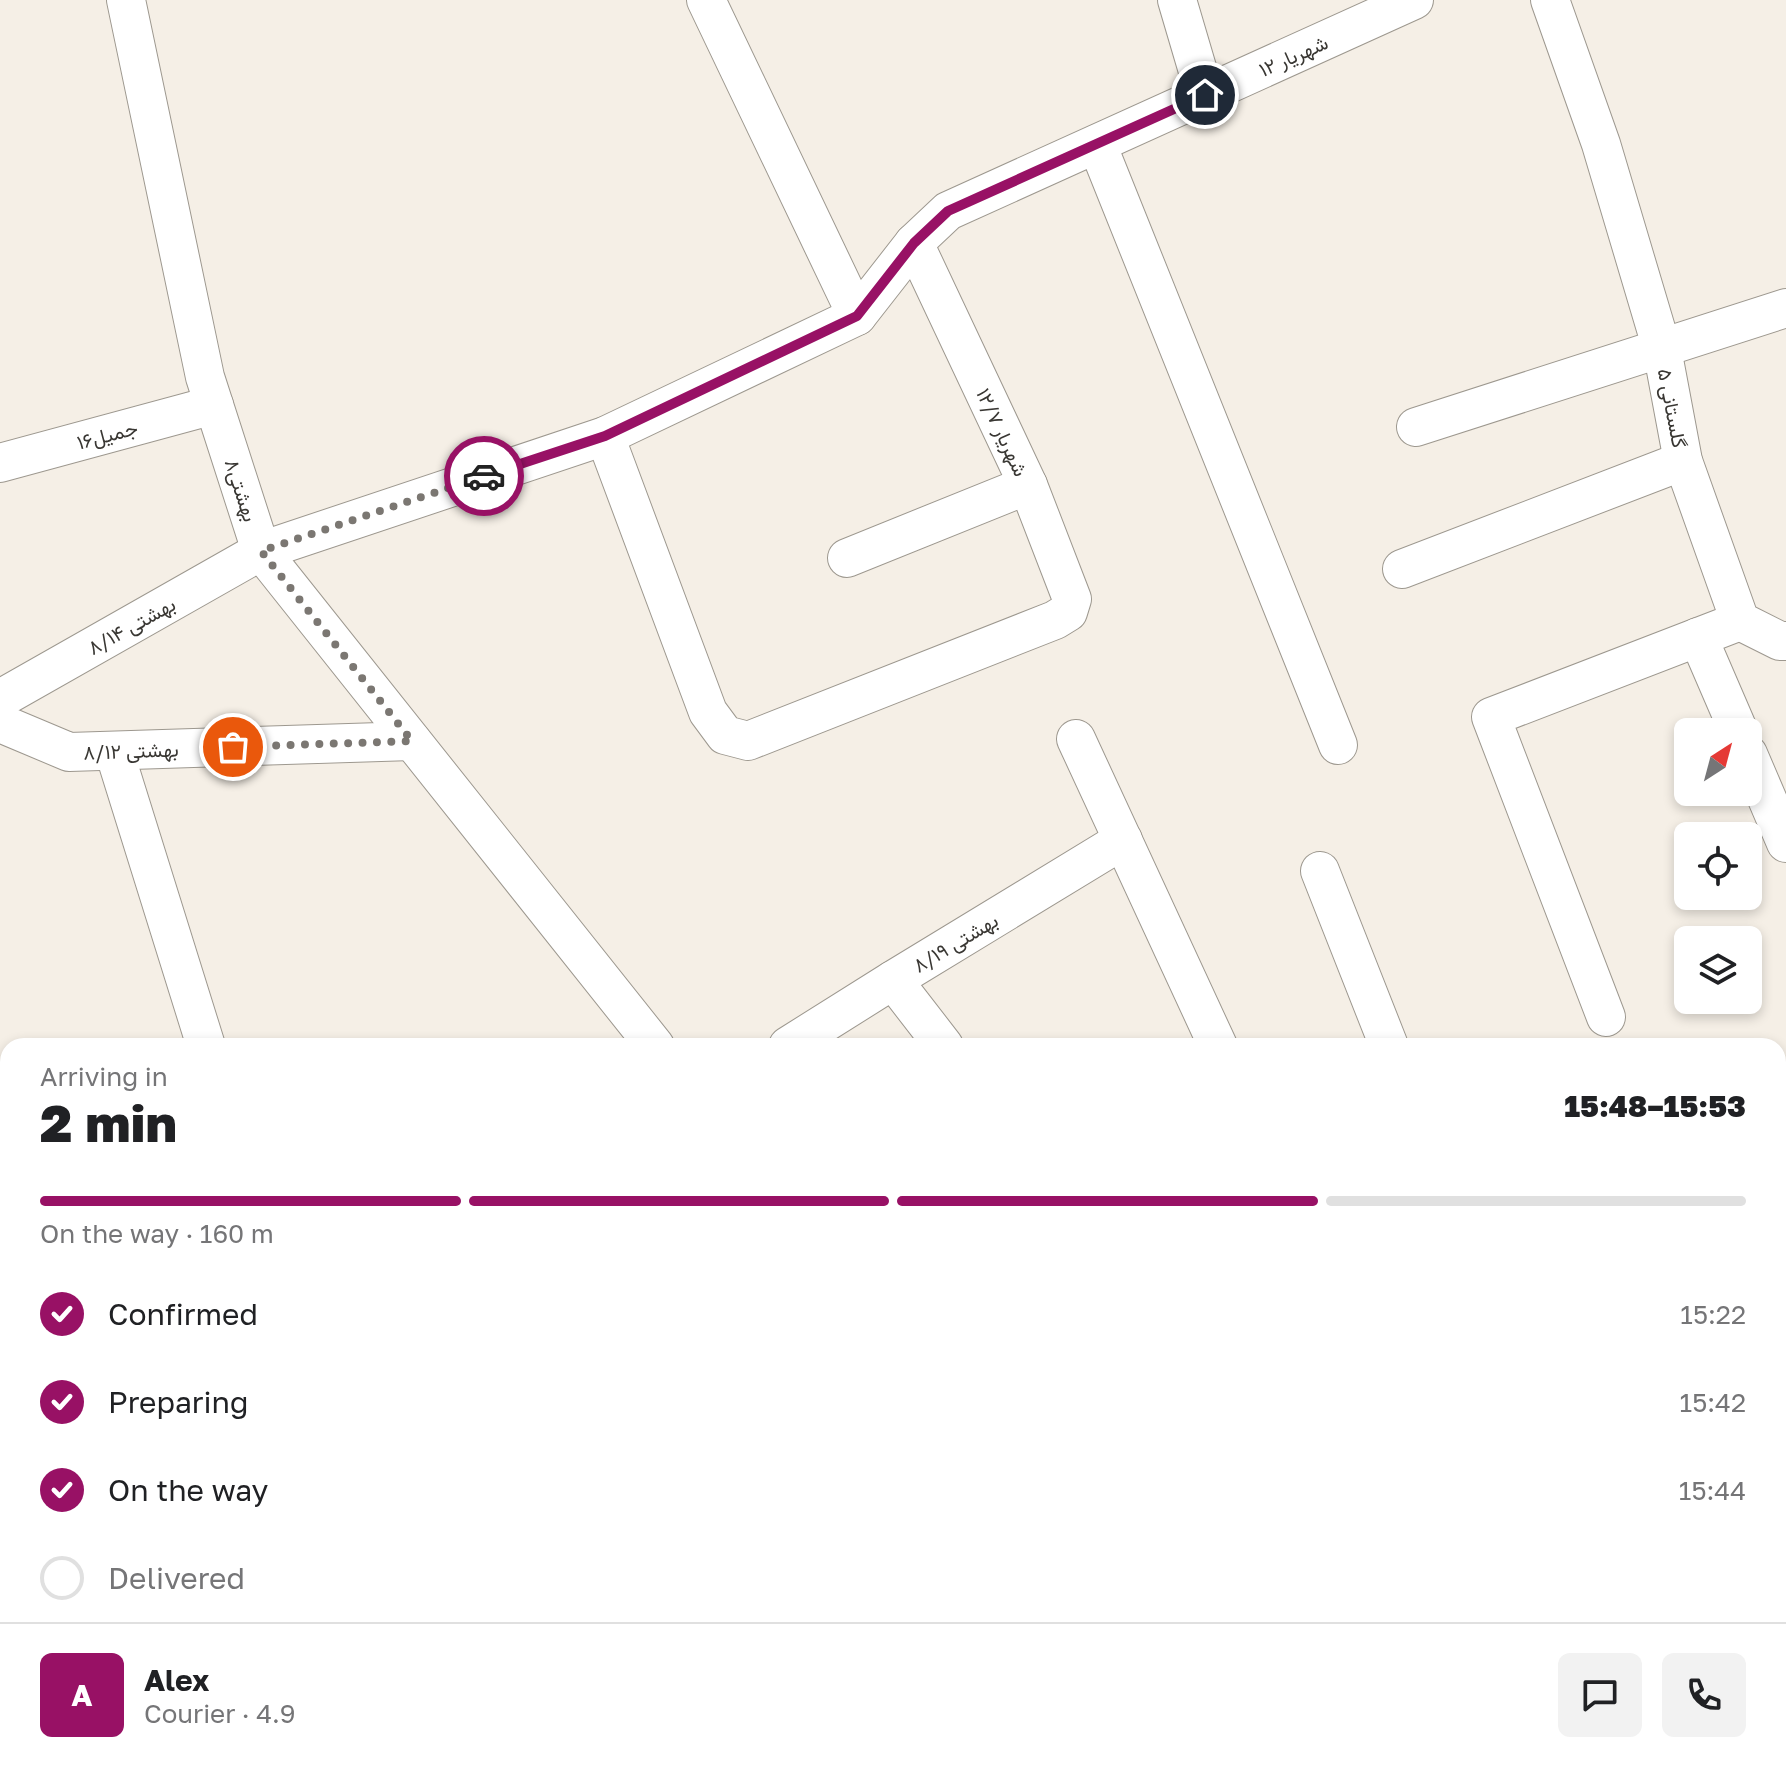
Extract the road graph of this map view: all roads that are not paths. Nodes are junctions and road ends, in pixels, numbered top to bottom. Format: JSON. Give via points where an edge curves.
{"nodes":[{"id":1,"x":126,"y":0,"type":"edge"},
{"id":2,"x":706,"y":0,"type":"edge"},
{"id":3,"x":1177,"y":0,"type":"edge"},
{"id":4,"x":1414,"y":0,"type":"edge"},
{"id":5,"x":1550,"y":0,"type":"edge"},
{"id":6,"x":1205,"y":95,"type":"junction"},
{"id":7,"x":1097,"y":144,"type":"junction"},
{"id":8,"x":914,"y":243,"type":"junction"},
{"id":9,"x":1786,"y":308,"type":"edge"},
{"id":10,"x":857,"y":316,"type":"junction"},
{"id":11,"x":1662,"y":349,"type":"junction"},
{"id":12,"x":214,"y":405,"type":"junction"},
{"id":13,"x":1416,"y":427,"type":"dead end"},
{"id":14,"x":605,"y":436,"type":"junction"},
{"id":15,"x":1683,"y":461,"type":"junction"},
{"id":16,"x":0,"y":463,"type":"edge"},
{"id":17,"x":1028,"y":485,"type":"junction"},
{"id":18,"x":261,"y":551,"type":"junction"},
{"id":19,"x":847,"y":558,"type":"dead end"},
{"id":20,"x":1402,"y":569,"type":"dead end"},
{"id":21,"x":1740,"y":621,"type":"junction"},
{"id":22,"x":1698,"y":637,"type":"junction"},
{"id":23,"x":1786,"y":641,"type":"edge"},
{"id":24,"x":0,"y":699,"type":"edge"},
{"id":25,"x":1733,"y":718,"type":"edge"},
{"id":26,"x":0,"y":723,"type":"edge"},
{"id":27,"x":1076,"y":739,"type":"dead end"},
{"id":28,"x":412,"y":741,"type":"junction"},
{"id":29,"x":1338,"y":745,"type":"dead end"},
{"id":30,"x":114,"y":751,"type":"junction"},
{"id":31,"x":1762,"y":787,"type":"edge"},
{"id":32,"x":1123,"y":840,"type":"junction"},
{"id":33,"x":1786,"y":843,"type":"edge"},
{"id":34,"x":1320,"y":871,"type":"dead end"},
{"id":35,"x":893,"y":980,"type":"junction"},
{"id":36,"x":1606,"y":1017,"type":"dead end"},
{"id":37,"x":204,"y":1038,"type":"edge"},
{"id":38,"x":649,"y":1038,"type":"edge"},
{"id":39,"x":801,"y":1038,"type":"edge"},
{"id":40,"x":938,"y":1038,"type":"edge"},
{"id":41,"x":1214,"y":1038,"type":"edge"},
{"id":42,"x":1386,"y":1038,"type":"edge"}],
"edges":[{"from":1,"to":12,"type":"street","name":"بهشتی۸"},
{"from":2,"to":10,"type":"street"},
{"from":3,"to":6,"type":"street"},
{"from":4,"to":6,"type":"street","name":"شهریار ۱۲"},
{"from":5,"to":11,"type":"street","name":"گلستانی ۵","via":[[1601,144]]},
{"from":6,"to":7,"type":"street","name":"شهریار ۱۲"},
{"from":7,"to":8,"type":"street","name":"شهریار ۱۲","via":[[948,211]]},
{"from":7,"to":29,"type":"street"},
{"from":8,"to":10,"type":"street","name":"شهریار ۱۲"},
{"from":8,"to":17,"type":"street","name":"شهریار ۱۲/۷"},
{"from":9,"to":11,"type":"street"},
{"from":10,"to":14,"type":"street","name":"بهشتی ۸/۱۴"},
{"from":11,"to":13,"type":"street"},
{"from":11,"to":15,"type":"street","name":"گلستانی ۵"},
{"from":12,"to":16,"type":"street","name":"جمیل١۶"},
{"from":12,"to":18,"type":"street","name":"بهشتی۸"},
{"from":14,"to":17,"type":"street","name":"شهریار ۱۲/۷","via":[[708,712],[725,735],[748,741],[1068,612],[1072,599]]},
{"from":14,"to":18,"type":"street","name":"بهشتی ۸/۱۴"},
{"from":15,"to":20,"type":"street"},
{"from":15,"to":21,"type":"street","name":"گلستانی ۵"},
{"from":17,"to":19,"type":"street"},
{"from":18,"to":24,"type":"street","name":"بهشتی ۸/۱۴"},
{"from":18,"to":28,"type":"street","name":"بهشتی۸"},
{"from":21,"to":22,"type":"street"},
{"from":21,"to":23,"type":"street"},
{"from":22,"to":25,"type":"street"},
{"from":22,"to":36,"type":"street","via":[[1491,717]]},
{"from":26,"to":30,"type":"street","name":"بهشتی ۸/۱۲","via":[[69,752]]},
{"from":27,"to":32,"type":"street"},
{"from":28,"to":30,"type":"street","name":"بهشتی ۸/۱۲"},
{"from":28,"to":38,"type":"street","name":"بهشتی۸"},
{"from":30,"to":37,"type":"street"},
{"from":31,"to":33,"type":"street"},
{"from":32,"to":35,"type":"street","name":"بهشتی ۸/۱۹"},
{"from":32,"to":41,"type":"street"},
{"from":34,"to":42,"type":"street"},
{"from":35,"to":39,"type":"street","name":"بهشتی ۸/۱۹"},
{"from":35,"to":40,"type":"street"}]}
